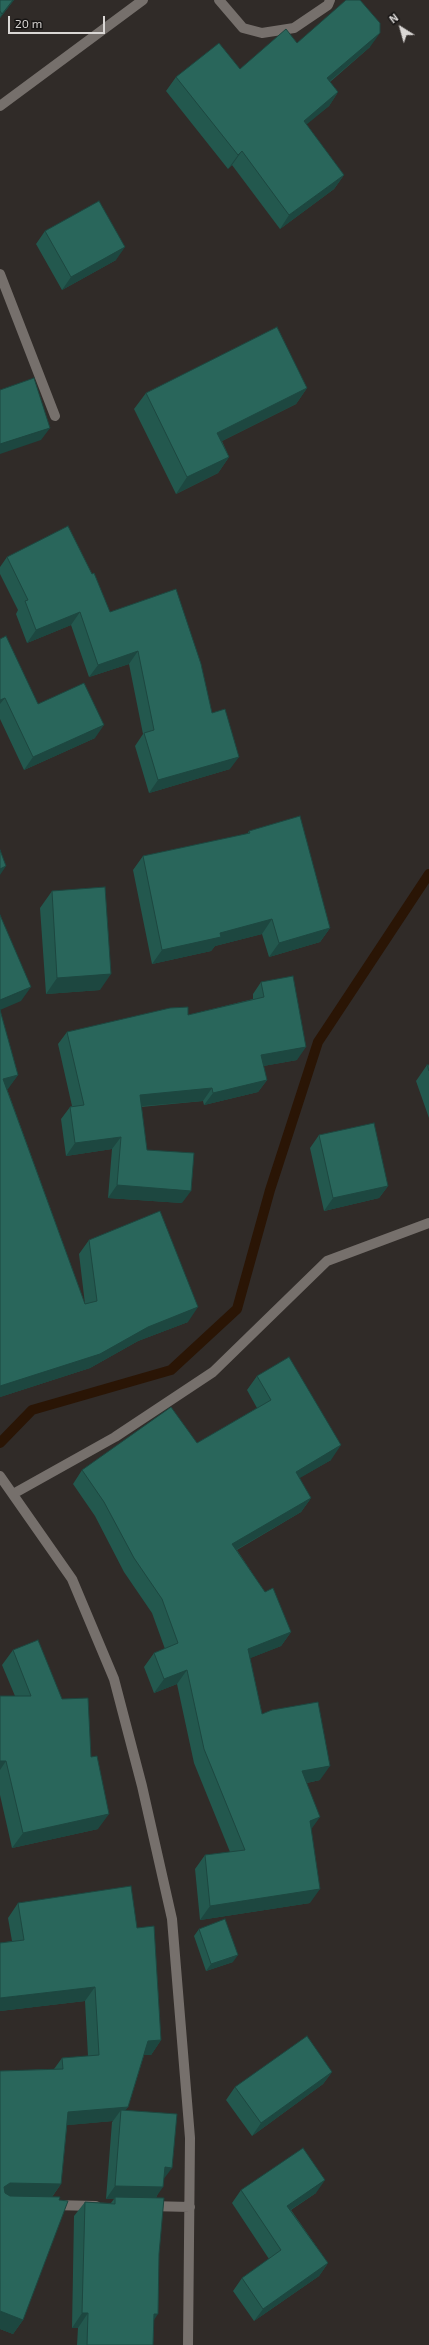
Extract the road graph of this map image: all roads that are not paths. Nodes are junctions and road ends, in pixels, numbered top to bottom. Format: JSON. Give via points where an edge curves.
{"nodes":[{"id":1,"x":143,"y":0,"type":"edge"},
{"id":2,"x":219,"y":0,"type":"edge"},
{"id":3,"x":330,"y":0,"type":"edge"},
{"id":4,"x":0,"y":106,"type":"edge"},
{"id":5,"x":0,"y":274,"type":"edge"},
{"id":6,"x":55,"y":416,"type":"dead end"},
{"id":7,"x":429,"y":1223,"type":"edge"},
{"id":8,"x":0,"y":1476,"type":"edge"},
{"id":9,"x":11,"y":1491,"type":"junction"},
{"id":10,"x":40,"y":2205,"type":"edge"},
{"id":11,"x":103,"y":2206,"type":"edge"},
{"id":12,"x":142,"y":2206,"type":"edge"},
{"id":13,"x":190,"y":2207,"type":"junction"},
{"id":14,"x":188,"y":2345,"type":"edge"}],
"edges":[{"from":1,"to":4,"type":"street"},
{"from":2,"to":3,"type":"street","via":[[243,28],[262,33],[294,28],[328,5]]},
{"from":5,"to":6,"type":"street"},
{"from":7,"to":9,"type":"street","via":[[328,1261],[212,1372],[115,1437]]},
{"from":8,"to":9,"type":"street"},
{"from":9,"to":13,"type":"street","via":[[72,1579],[114,1679],[142,1786],[172,1919],[190,2138]]},
{"from":10,"to":11,"type":"street"},
{"from":12,"to":13,"type":"street"},
{"from":13,"to":14,"type":"street"}]}
